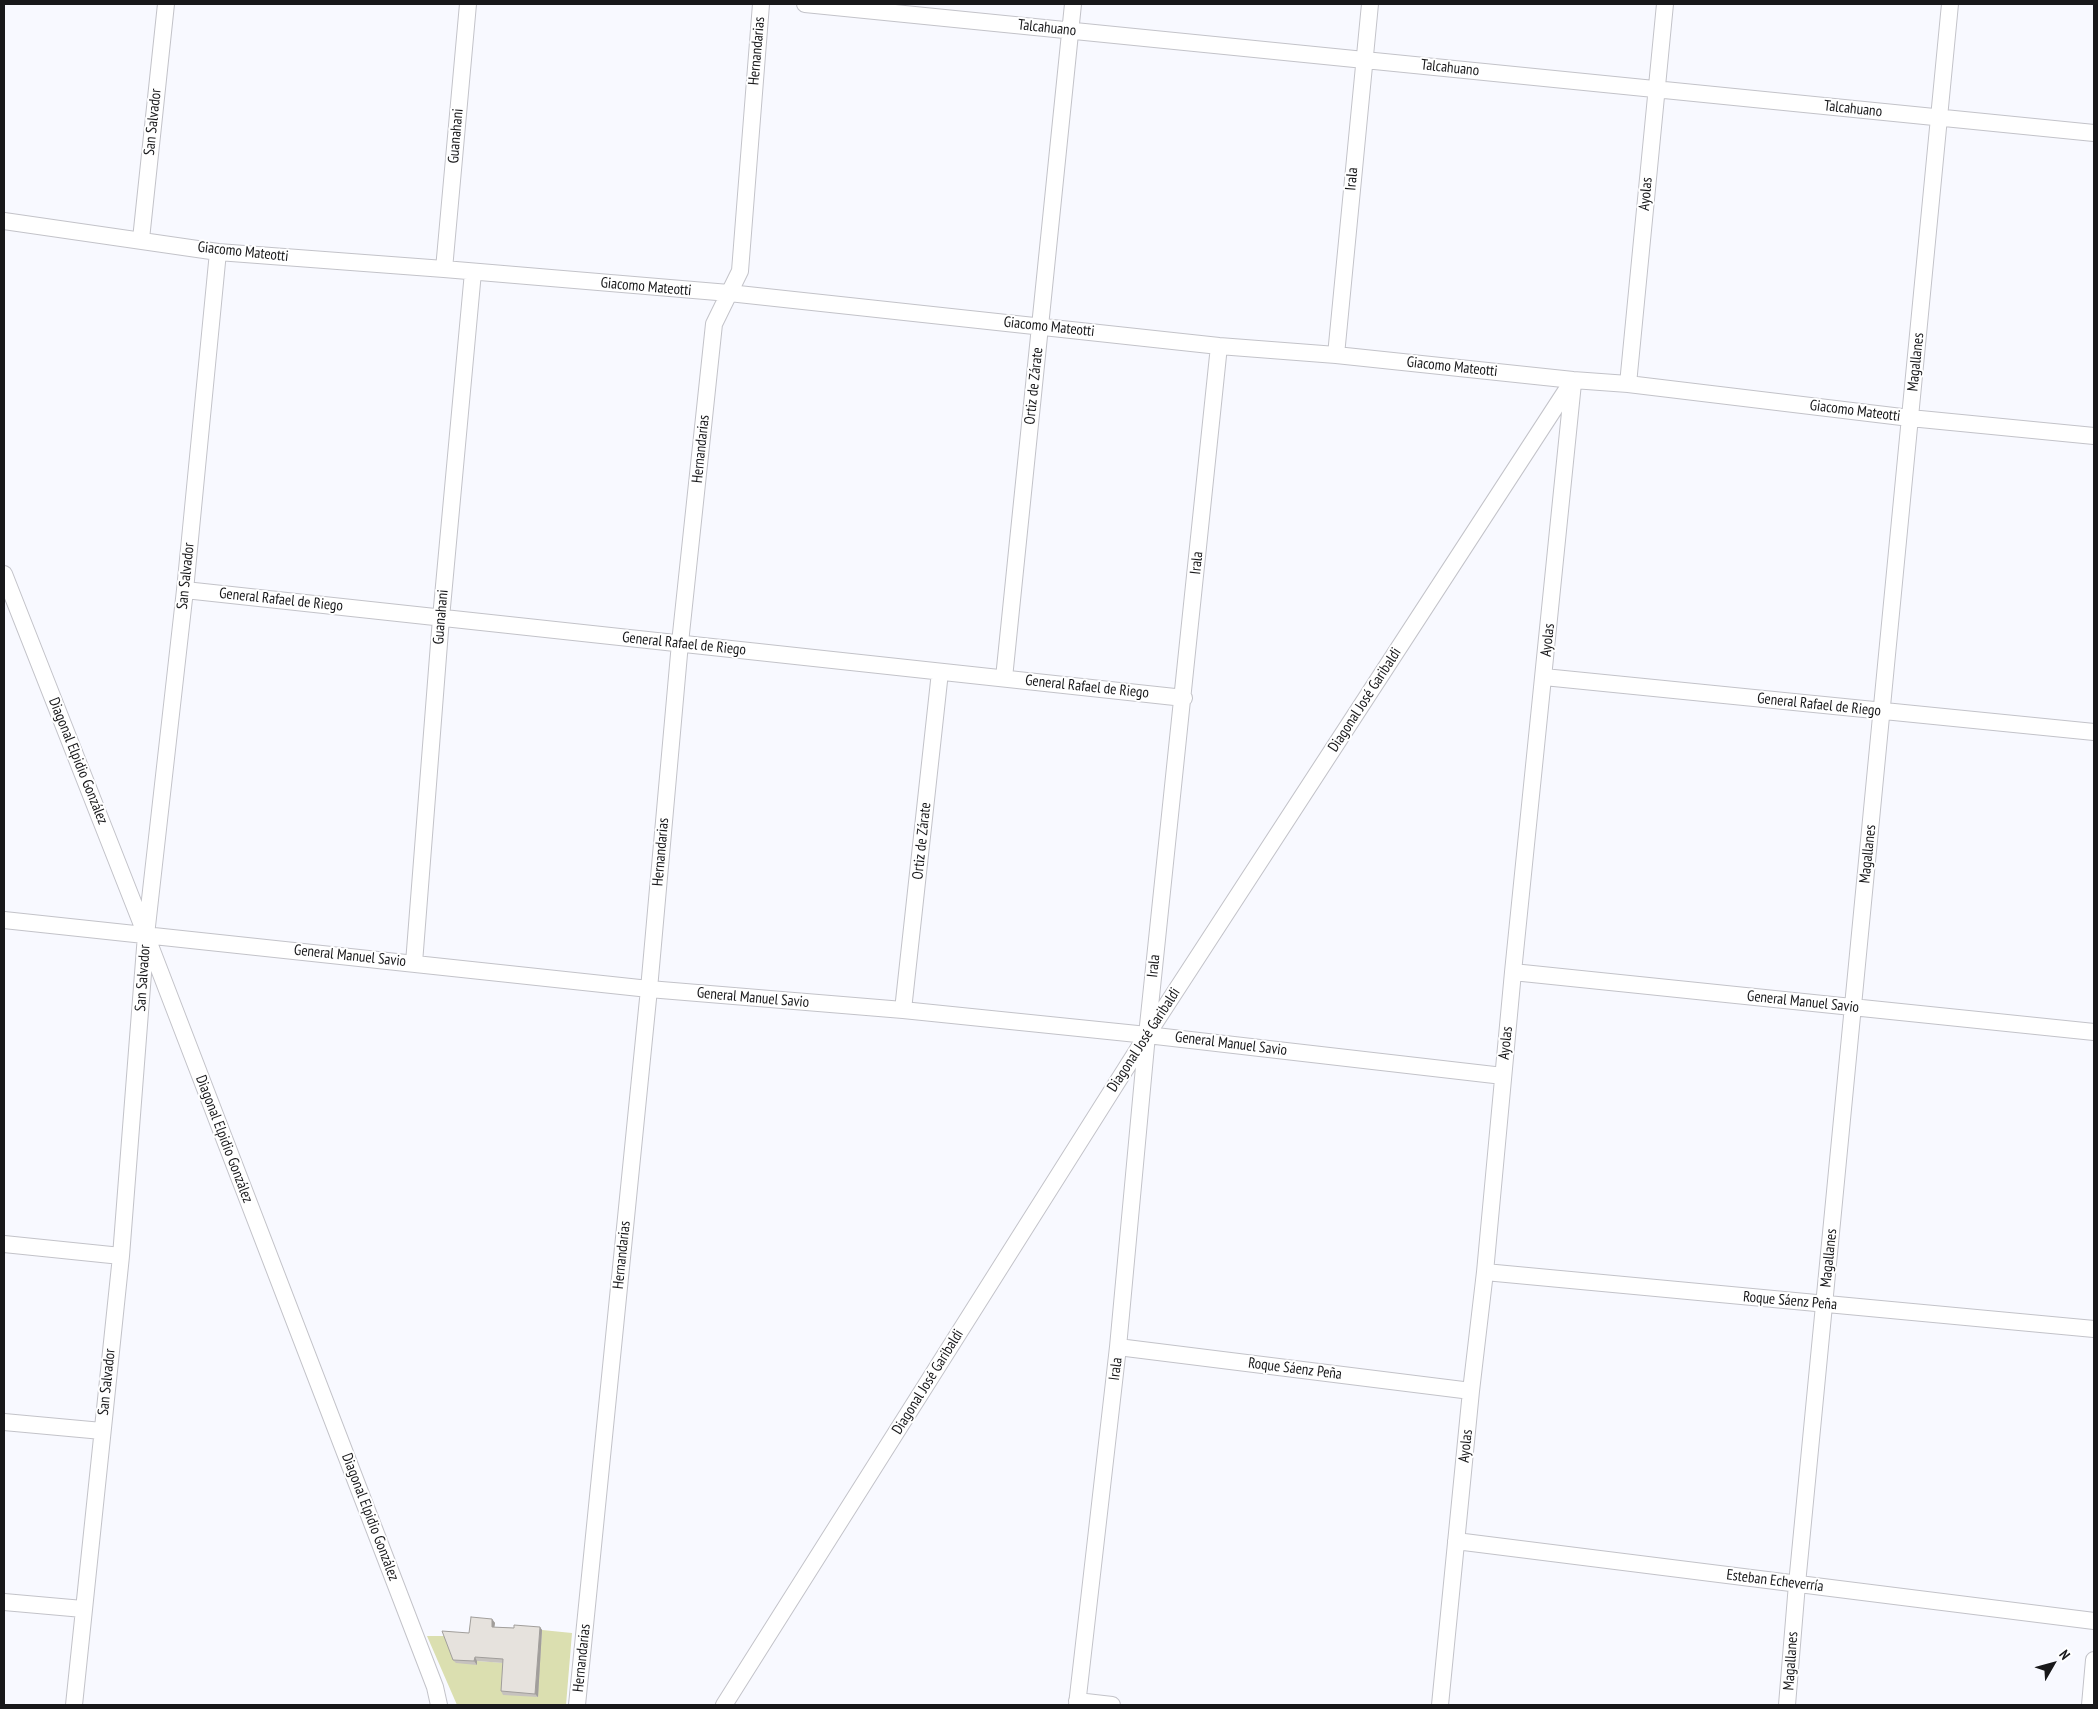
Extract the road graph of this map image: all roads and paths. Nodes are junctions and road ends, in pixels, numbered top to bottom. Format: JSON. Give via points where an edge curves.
{"nodes":[{"id":1,"x":166,"y":4,"type":"edge"},
{"id":2,"x":468,"y":4,"type":"edge"},
{"id":3,"x":761,"y":4,"type":"edge"},
{"id":4,"x":805,"y":4,"type":"edge"},
{"id":5,"x":1073,"y":4,"type":"edge"},
{"id":6,"x":1370,"y":4,"type":"edge"},
{"id":7,"x":1665,"y":4,"type":"edge"},
{"id":8,"x":1950,"y":4,"type":"edge"},
{"id":9,"x":1070,"y":30,"type":"junction"},
{"id":10,"x":1364,"y":60,"type":"junction"},
{"id":11,"x":1656,"y":89,"type":"junction"},
{"id":12,"x":1939,"y":118,"type":"junction"},
{"id":13,"x":2094,"y":133,"type":"edge"},
{"id":14,"x":4,"y":221,"type":"edge"},
{"id":15,"x":141,"y":239,"type":"junction"},
{"id":16,"x":218,"y":252,"type":"junction"},
{"id":17,"x":444,"y":269,"type":"junction"},
{"id":18,"x":473,"y":272,"type":"junction"},
{"id":19,"x":729,"y":293,"type":"junction"},
{"id":20,"x":1040,"y":326,"type":"junction"},
{"id":21,"x":1219,"y":346,"type":"junction"},
{"id":22,"x":1336,"y":355,"type":"junction"},
{"id":23,"x":1573,"y":380,"type":"junction"},
{"id":24,"x":1628,"y":384,"type":"junction"},
{"id":25,"x":1910,"y":418,"type":"junction"},
{"id":26,"x":2094,"y":436,"type":"edge"},
{"id":27,"x":4,"y":574,"type":"edge"},
{"id":28,"x":185,"y":590,"type":"junction"},
{"id":29,"x":441,"y":618,"type":"junction"},
{"id":30,"x":680,"y":644,"type":"junction"},
{"id":31,"x":940,"y":672,"type":"junction"},
{"id":32,"x":1544,"y":677,"type":"junction"},
{"id":33,"x":1004,"y":678,"type":"junction"},
{"id":34,"x":1184,"y":698,"type":"junction"},
{"id":35,"x":1882,"y":711,"type":"junction"},
{"id":36,"x":2094,"y":732,"type":"edge"},
{"id":37,"x":4,"y":920,"type":"edge"},
{"id":38,"x":146,"y":935,"type":"junction"},
{"id":39,"x":414,"y":963,"type":"junction"},
{"id":40,"x":1513,"y":972,"type":"junction"},
{"id":41,"x":649,"y":989,"type":"junction"},
{"id":42,"x":1853,"y":1007,"type":"junction"},
{"id":43,"x":903,"y":1010,"type":"junction"},
{"id":44,"x":2094,"y":1032,"type":"edge"},
{"id":45,"x":1147,"y":1035,"type":"junction"},
{"id":46,"x":1503,"y":1076,"type":"junction"},
{"id":47,"x":4,"y":1244,"type":"edge"},
{"id":48,"x":121,"y":1256,"type":"junction"},
{"id":49,"x":1485,"y":1272,"type":"junction"},
{"id":50,"x":1824,"y":1304,"type":"junction"},
{"id":51,"x":2094,"y":1329,"type":"edge"},
{"id":52,"x":1118,"y":1347,"type":"junction"},
{"id":53,"x":1471,"y":1391,"type":"junction"},
{"id":54,"x":4,"y":1422,"type":"edge"},
{"id":55,"x":102,"y":1431,"type":"junction"},
{"id":56,"x":1456,"y":1541,"type":"junction"},
{"id":57,"x":1797,"y":1584,"type":"junction"},
{"id":58,"x":4,"y":1602,"type":"edge"},
{"id":59,"x":84,"y":1609,"type":"junction"},
{"id":60,"x":2094,"y":1621,"type":"edge"},
{"id":61,"x":2094,"y":1660,"type":"edge"},
{"id":62,"x":1077,"y":1703,"type":"edge"},
{"id":63,"x":74,"y":1705,"type":"edge"},
{"id":64,"x":439,"y":1705,"type":"edge"},
{"id":65,"x":577,"y":1705,"type":"edge"},
{"id":66,"x":724,"y":1705,"type":"edge"},
{"id":67,"x":1112,"y":1705,"type":"edge"},
{"id":68,"x":1440,"y":1705,"type":"edge"},
{"id":69,"x":1788,"y":1705,"type":"edge"},
{"id":70,"x":2090,"y":1705,"type":"edge"}],
"edges":[{"from":1,"to":15,"type":"street","name":"San Salvador"},
{"from":2,"to":17,"type":"street","name":"Guanahani"},
{"from":3,"to":19,"type":"street","name":"Hernandarias","via":[[740,271]]},
{"from":4,"to":9,"type":"street","name":"Talcahuano"},
{"from":5,"to":9,"type":"street","name":"Ortiz de Zárate"},
{"from":6,"to":10,"type":"street","name":"Irala"},
{"from":7,"to":11,"type":"street","name":"Ayolas"},
{"from":8,"to":12,"type":"street","name":"Magallanes"},
{"from":9,"to":10,"type":"street","name":"Talcahuano"},
{"from":9,"to":20,"type":"street","name":"Ortiz de Zárate"},
{"from":10,"to":11,"type":"street","name":"Talcahuano"},
{"from":10,"to":22,"type":"street","name":"Irala"},
{"from":11,"to":12,"type":"street","name":"Talcahuano"},
{"from":11,"to":24,"type":"street","name":"Ayolas"},
{"from":12,"to":13,"type":"street","name":"Talcahuano"},
{"from":12,"to":25,"type":"street","name":"Magallanes"},
{"from":14,"to":15,"type":"street","name":"Giacomo Mateotti"},
{"from":15,"to":16,"type":"street","name":"Giacomo Mateotti"},
{"from":16,"to":17,"type":"street","name":"Giacomo Mateotti"},
{"from":16,"to":28,"type":"street","name":"San Salvador"},
{"from":17,"to":18,"type":"street","name":"Giacomo Mateotti"},
{"from":18,"to":19,"type":"street","name":"Giacomo Mateotti"},
{"from":18,"to":29,"type":"street","name":"Guanahani"},
{"from":19,"to":20,"type":"street","name":"Giacomo Mateotti"},
{"from":19,"to":30,"type":"street","name":"Hernandarias","via":[[714,324]]},
{"from":20,"to":21,"type":"street","name":"Giacomo Mateotti"},
{"from":20,"to":33,"type":"street","name":"Ortiz de Zárate"},
{"from":21,"to":22,"type":"street","name":"Giacomo Mateotti"},
{"from":21,"to":34,"type":"street","name":"Irala"},
{"from":22,"to":23,"type":"street","name":"Giacomo Mateotti"},
{"from":23,"to":24,"type":"street","name":"Giacomo Mateotti"},
{"from":23,"to":32,"type":"street","name":"Ayolas"},
{"from":23,"to":45,"type":"street","name":"Diagonal José Garibaldi"},
{"from":24,"to":25,"type":"street","name":"Giacomo Mateotti"},
{"from":25,"to":26,"type":"street","name":"Giacomo Mateotti"},
{"from":25,"to":35,"type":"street","name":"Magallanes"},
{"from":27,"to":38,"type":"street","name":"Diagonal Elpidio González"},
{"from":28,"to":29,"type":"street","name":"General Rafael de Riego"},
{"from":28,"to":38,"type":"street","name":"San Salvador"},
{"from":29,"to":30,"type":"street","name":"General Rafael de Riego"},
{"from":29,"to":39,"type":"street","name":"Guanahani"},
{"from":30,"to":31,"type":"street","name":"General Rafael de Riego"},
{"from":30,"to":41,"type":"street","name":"Hernandarias"},
{"from":31,"to":33,"type":"street","name":"General Rafael de Riego"},
{"from":31,"to":43,"type":"street","name":"Ortiz de Zárate"},
{"from":32,"to":35,"type":"street","name":"General Rafael de Riego"},
{"from":32,"to":40,"type":"street","name":"Ayolas"},
{"from":33,"to":34,"type":"street","name":"General Rafael de Riego"},
{"from":34,"to":45,"type":"street","name":"Irala"},
{"from":35,"to":36,"type":"street","name":"General Rafael de Riego"},
{"from":35,"to":42,"type":"street","name":"Magallanes"},
{"from":37,"to":38,"type":"street","name":"General Manuel Savio"},
{"from":38,"to":39,"type":"street","name":"General Manuel Savio"},
{"from":38,"to":48,"type":"street","name":"San Salvador"},
{"from":38,"to":64,"type":"street","name":"Diagonal Elpidio González","via":[[435,1687]]},
{"from":39,"to":41,"type":"street","name":"General Manuel Savio"},
{"from":40,"to":42,"type":"street","name":"General Manuel Savio"},
{"from":40,"to":46,"type":"street","name":"Ayolas"},
{"from":41,"to":43,"type":"street","name":"General Manuel Savio"},
{"from":41,"to":65,"type":"street","name":"Hernandarias"},
{"from":42,"to":44,"type":"street","name":"General Manuel Savio"},
{"from":42,"to":50,"type":"street","name":"Magallanes"},
{"from":43,"to":45,"type":"street","name":"General Manuel Savio"},
{"from":45,"to":46,"type":"street","name":"General Manuel Savio"},
{"from":45,"to":52,"type":"street","name":"Irala"},
{"from":45,"to":66,"type":"street","name":"Diagonal José Garibaldi"},
{"from":46,"to":49,"type":"street","name":"Ayolas"},
{"from":47,"to":48,"type":"street"},
{"from":48,"to":55,"type":"street","name":"San Salvador"},
{"from":49,"to":50,"type":"street","name":"Roque Sáenz Peña"},
{"from":49,"to":53,"type":"street","name":"Ayolas"},
{"from":50,"to":51,"type":"street","name":"Roque Sáenz Peña"},
{"from":50,"to":57,"type":"street","name":"Magallanes"},
{"from":52,"to":53,"type":"street","name":"Roque Sáenz Peña"},
{"from":52,"to":62,"type":"street","name":"Irala"},
{"from":53,"to":56,"type":"street","name":"Ayolas"},
{"from":54,"to":55,"type":"street"},
{"from":55,"to":59,"type":"street","name":"San Salvador"},
{"from":56,"to":57,"type":"street","name":"Esteban Echeverría"},
{"from":56,"to":68,"type":"street","name":"Ayolas"},
{"from":57,"to":60,"type":"street","name":"Esteban Echeverría"},
{"from":57,"to":69,"type":"street","name":"Magallanes"},
{"from":58,"to":59,"type":"street"},
{"from":59,"to":63,"type":"street","name":"San Salvador"},
{"from":61,"to":70,"type":"street"},
{"from":62,"to":67,"type":"street"}]}
